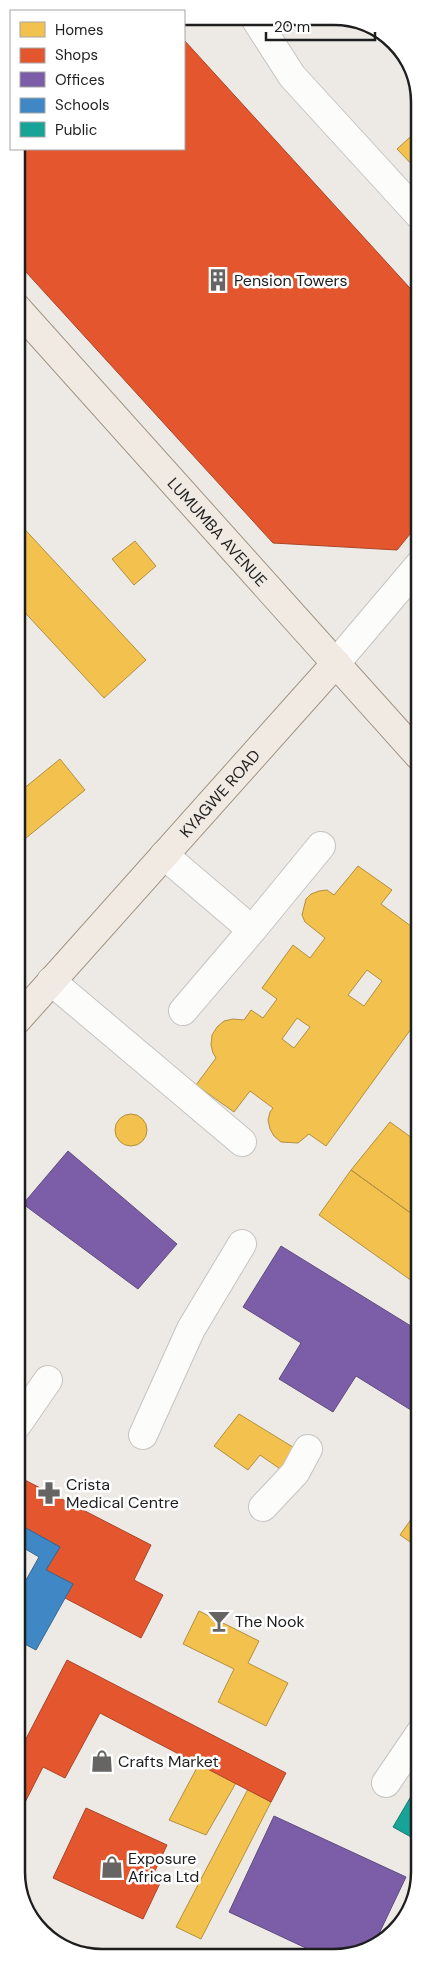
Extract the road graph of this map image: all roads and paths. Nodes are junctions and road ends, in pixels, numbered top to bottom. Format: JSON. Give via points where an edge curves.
{"nodes":[{"id":1,"x":259,"y":25,"type":"edge"},
{"id":2,"x":411,"y":206,"type":"edge"},
{"id":3,"x":25,"y":317,"type":"edge"},
{"id":4,"x":411,"y":574,"type":"edge"},
{"id":5,"x":336,"y":663,"type":"junction"},
{"id":6,"x":411,"y":747,"type":"edge"},
{"id":7,"x":321,"y":846,"type":"dead end"},
{"id":8,"x":164,"y":855,"type":"junction"},
{"id":9,"x":252,"y":930,"type":"junction"},
{"id":10,"x":51,"y":981,"type":"junction"},
{"id":11,"x":25,"y":1011,"type":"edge"},
{"id":12,"x":183,"y":1011,"type":"dead end"},
{"id":13,"x":242,"y":1142,"type":"dead end"},
{"id":14,"x":242,"y":1244,"type":"dead end"},
{"id":15,"x":48,"y":1380,"type":"dead end"},
{"id":16,"x":25,"y":1413,"type":"edge"},
{"id":17,"x":143,"y":1435,"type":"dead end"},
{"id":18,"x":308,"y":1449,"type":"dead end"},
{"id":19,"x":263,"y":1506,"type":"dead end"},
{"id":20,"x":411,"y":1746,"type":"edge"},
{"id":21,"x":386,"y":1784,"type":"dead end"}],
"edges":[{"from":1,"to":2,"type":"street","via":[[292,76]]},
{"from":3,"to":5,"type":"main road","name":"LUMUMBA AVENUE"},
{"from":4,"to":5,"type":"street","name":"KYAGWE ROAD"},
{"from":5,"to":6,"type":"main road","name":"LUMUMBA AVENUE"},
{"from":5,"to":8,"type":"main road","name":"KYAGWE ROAD"},
{"from":7,"to":9,"type":"street"},
{"from":8,"to":9,"type":"street"},
{"from":8,"to":10,"type":"main road","name":"KYAGWE ROAD"},
{"from":9,"to":12,"type":"street"},
{"from":10,"to":11,"type":"main road","name":"KYAGWE ROAD"},
{"from":10,"to":13,"type":"street"},
{"from":14,"to":17,"type":"street","via":[[191,1329]]},
{"from":15,"to":16,"type":"street"},
{"from":18,"to":19,"type":"street","via":[[295,1473]]},
{"from":20,"to":21,"type":"street"}]}
